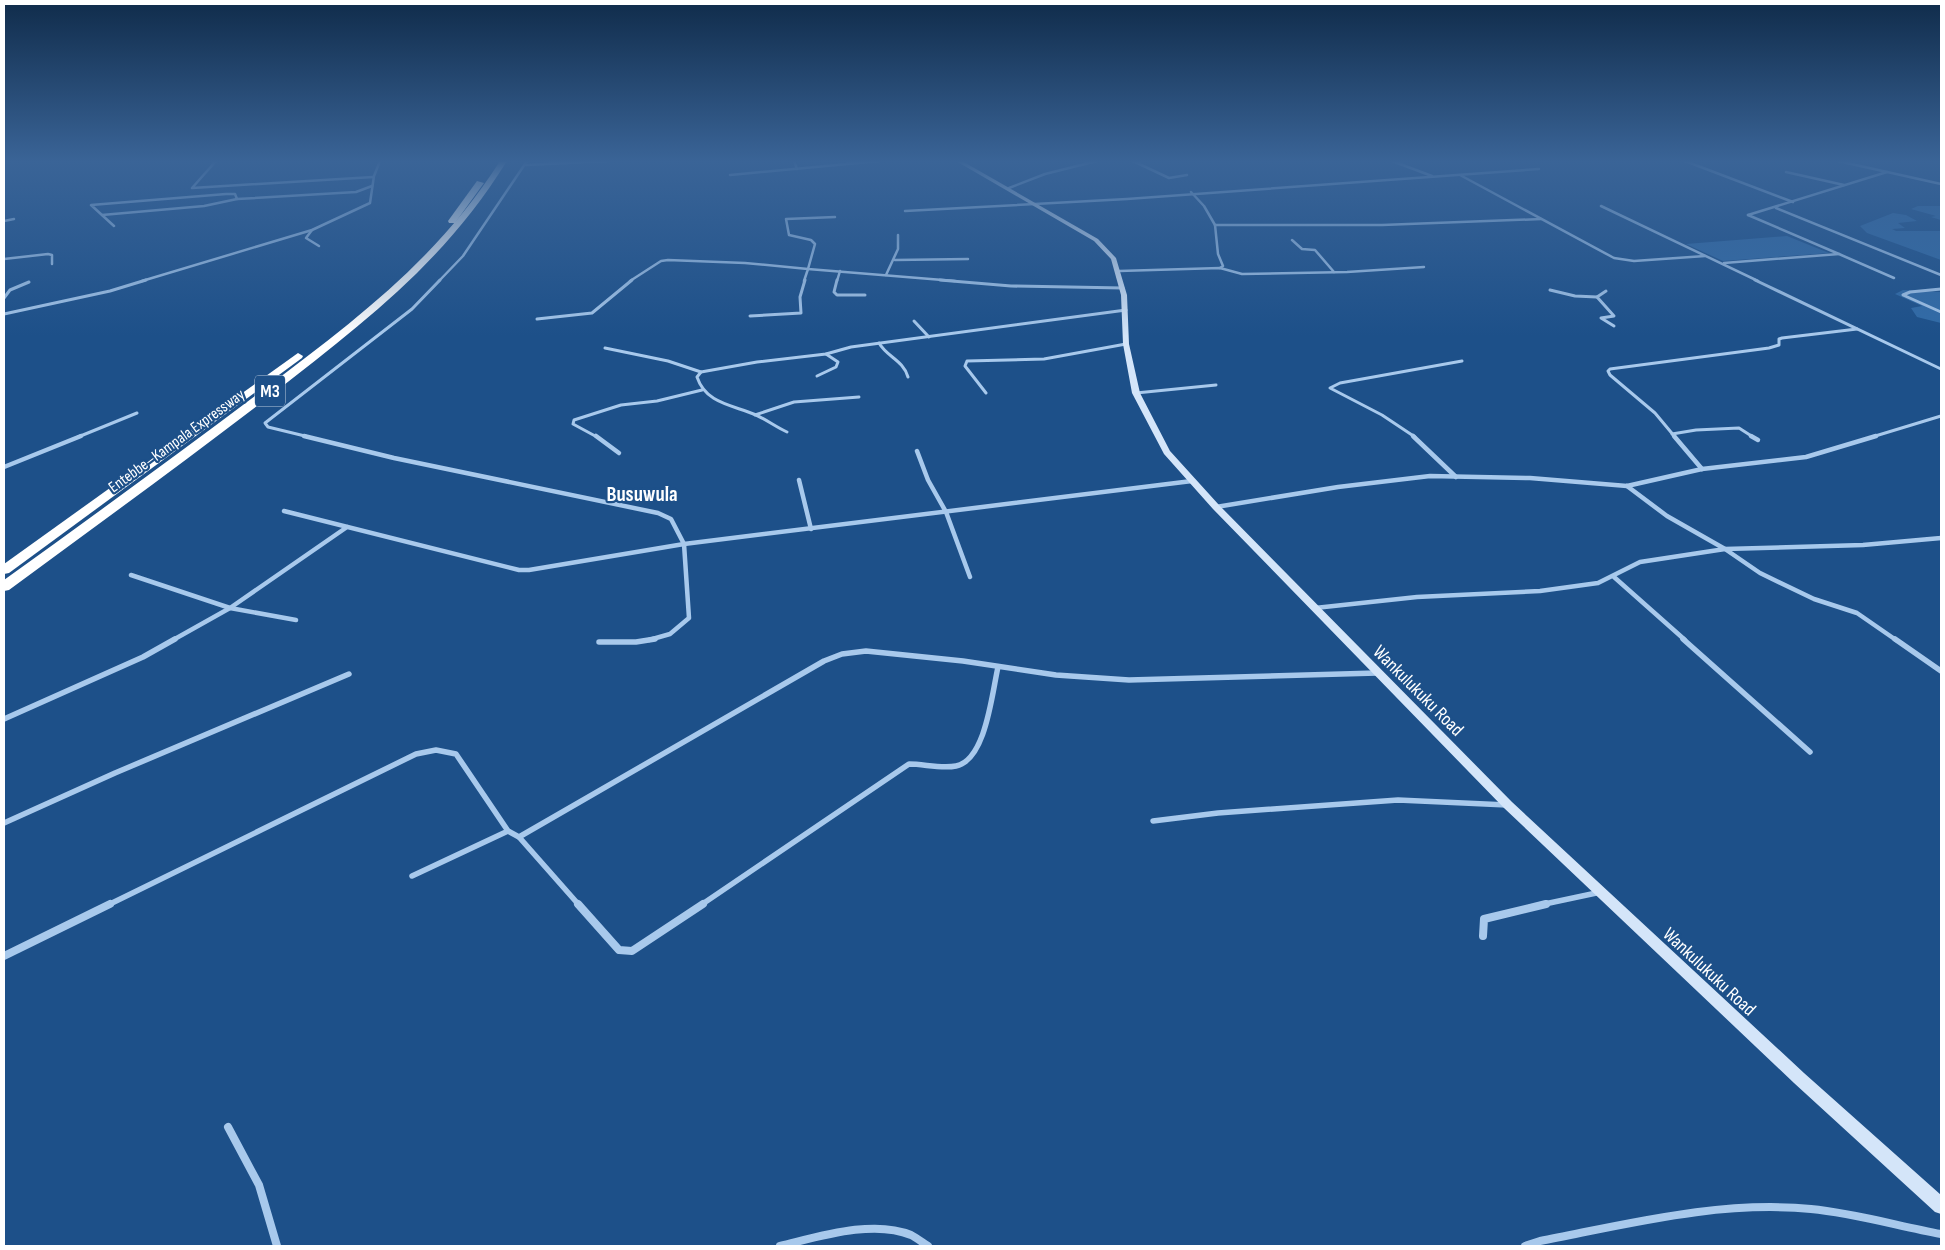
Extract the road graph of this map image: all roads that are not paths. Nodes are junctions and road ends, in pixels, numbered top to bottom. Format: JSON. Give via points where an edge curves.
{"nodes":[{"id":1,"x":107,"y":219,"type":"edge"},
{"id":2,"x":335,"y":219,"type":"edge"},
{"id":3,"x":453,"y":219,"type":"edge"},
{"id":4,"x":465,"y":219,"type":"edge"},
{"id":5,"x":488,"y":219,"type":"edge"},
{"id":6,"x":786,"y":219,"type":"edge"},
{"id":7,"x":1060,"y":219,"type":"edge"},
{"id":8,"x":1212,"y":219,"type":"edge"},
{"id":9,"x":1532,"y":219,"type":"edge"},
{"id":10,"x":1541,"y":219,"type":"edge"},
{"id":11,"x":1629,"y":219,"type":"edge"},
{"id":12,"x":1758,"y":219,"type":"edge"},
{"id":13,"x":1804,"y":219,"type":"edge"},
{"id":14,"x":1215,"y":225,"type":"junction"},
{"id":15,"x":114,"y":226,"type":"dead end"},
{"id":16,"x":312,"y":230,"type":"junction"},
{"id":17,"x":898,"y":235,"type":"dead end"},
{"id":18,"x":1292,"y":240,"type":"dead end"},
{"id":19,"x":319,"y":246,"type":"dead end"},
{"id":20,"x":1839,"y":254,"type":"junction"},
{"id":21,"x":1705,"y":256,"type":"junction"},
{"id":22,"x":4,"y":259,"type":"edge"},
{"id":23,"x":968,"y":259,"type":"dead end"},
{"id":24,"x":895,"y":260,"type":"junction"},
{"id":25,"x":1723,"y":263,"type":"junction"},
{"id":26,"x":52,"y":264,"type":"dead end"},
{"id":27,"x":1424,"y":267,"type":"dead end"},
{"id":28,"x":1220,"y":268,"type":"junction"},
{"id":29,"x":808,"y":269,"type":"junction"},
{"id":30,"x":1119,"y":271,"type":"junction"},
{"id":31,"x":840,"y":272,"type":"junction"},
{"id":32,"x":1334,"y":272,"type":"junction"},
{"id":33,"x":886,"y":275,"type":"junction"},
{"id":34,"x":1941,"y":275,"type":"edge"},
{"id":35,"x":1894,"y":278,"type":"dead end"},
{"id":36,"x":29,"y":282,"type":"dead end"},
{"id":37,"x":1123,"y":288,"type":"junction"},
{"id":38,"x":1941,"y":289,"type":"edge"},
{"id":39,"x":1550,"y":290,"type":"dead end"},
{"id":40,"x":1606,"y":291,"type":"dead end"},
{"id":41,"x":865,"y":295,"type":"dead end"},
{"id":42,"x":1597,"y":297,"type":"junction"},
{"id":43,"x":4,"y":298,"type":"edge"},
{"id":44,"x":1126,"y":310,"type":"junction"},
{"id":45,"x":1941,"y":312,"type":"edge"},
{"id":46,"x":4,"y":314,"type":"edge"},
{"id":47,"x":750,"y":316,"type":"dead end"},
{"id":48,"x":537,"y":319,"type":"dead end"},
{"id":49,"x":914,"y":321,"type":"dead end"},
{"id":50,"x":1614,"y":326,"type":"dead end"},
{"id":51,"x":1857,"y":329,"type":"junction"},
{"id":52,"x":929,"y":338,"type":"junction"},
{"id":53,"x":879,"y":343,"type":"junction"},
{"id":54,"x":1126,"y":344,"type":"junction"},
{"id":55,"x":605,"y":348,"type":"dead end"},
{"id":56,"x":826,"y":354,"type":"junction"},
{"id":57,"x":1462,"y":361,"type":"dead end"},
{"id":58,"x":1941,"y":369,"type":"edge"},
{"id":59,"x":701,"y":372,"type":"junction"},
{"id":60,"x":816,"y":376,"type":"dead end"},
{"id":61,"x":908,"y":377,"type":"dead end"},
{"id":62,"x":1216,"y":385,"type":"dead end"},
{"id":63,"x":702,"y":390,"type":"junction"},
{"id":64,"x":986,"y":393,"type":"dead end"},
{"id":65,"x":1136,"y":393,"type":"junction"},
{"id":66,"x":859,"y":397,"type":"dead end"},
{"id":67,"x":137,"y":413,"type":"dead end"},
{"id":68,"x":755,"y":415,"type":"junction"},
{"id":69,"x":1941,"y":416,"type":"edge"},
{"id":70,"x":787,"y":432,"type":"dead end"},
{"id":71,"x":1672,"y":434,"type":"junction"},
{"id":72,"x":1758,"y":440,"type":"dead end"},
{"id":73,"x":917,"y":451,"type":"dead end"},
{"id":74,"x":619,"y":453,"type":"dead end"},
{"id":75,"x":4,"y":467,"type":"edge"},
{"id":76,"x":1702,"y":469,"type":"junction"},
{"id":77,"x":1456,"y":478,"type":"junction"},
{"id":78,"x":799,"y":480,"type":"dead end"},
{"id":79,"x":1192,"y":481,"type":"junction"},
{"id":80,"x":1627,"y":486,"type":"junction"},
{"id":81,"x":1216,"y":507,"type":"junction"},
{"id":82,"x":284,"y":511,"type":"dead end"},
{"id":83,"x":946,"y":512,"type":"junction"},
{"id":84,"x":347,"y":527,"type":"junction"},
{"id":85,"x":811,"y":529,"type":"junction"},
{"id":86,"x":1941,"y":538,"type":"edge"},
{"id":87,"x":684,"y":544,"type":"junction"},
{"id":88,"x":1725,"y":549,"type":"junction"},
{"id":89,"x":4,"y":570,"type":"edge"},
{"id":90,"x":131,"y":575,"type":"dead end"},
{"id":91,"x":1614,"y":577,"type":"junction"},
{"id":92,"x":970,"y":578,"type":"dead end"},
{"id":93,"x":4,"y":587,"type":"edge"},
{"id":94,"x":230,"y":608,"type":"junction"},
{"id":95,"x":1315,"y":608,"type":"junction"},
{"id":96,"x":296,"y":620,"type":"dead end"},
{"id":97,"x":599,"y":642,"type":"dead end"},
{"id":98,"x":998,"y":667,"type":"junction"},
{"id":99,"x":1941,"y":671,"type":"edge"},
{"id":100,"x":1377,"y":673,"type":"junction"},
{"id":101,"x":349,"y":674,"type":"dead end"},
{"id":102,"x":4,"y":719,"type":"edge"},
{"id":103,"x":1810,"y":752,"type":"dead end"},
{"id":104,"x":1508,"y":805,"type":"junction"},
{"id":105,"x":1153,"y":821,"type":"dead end"},
{"id":106,"x":4,"y":823,"type":"edge"},
{"id":107,"x":508,"y":831,"type":"junction"},
{"id":108,"x":519,"y":837,"type":"junction"},
{"id":109,"x":412,"y":876,"type":"dead end"},
{"id":110,"x":1601,"y":892,"type":"junction"},
{"id":111,"x":1483,"y":936,"type":"dead end"},
{"id":112,"x":4,"y":956,"type":"edge"},
{"id":113,"x":228,"y":1127,"type":"dead end"},
{"id":114,"x":1941,"y":1206,"type":"edge"},
{"id":115,"x":1941,"y":1234,"type":"edge"},
{"id":116,"x":277,"y":1246,"type":"edge"},
{"id":117,"x":780,"y":1246,"type":"edge"},
{"id":118,"x":928,"y":1246,"type":"edge"},
{"id":119,"x":1525,"y":1246,"type":"edge"}],
"edges":[{"from":1,"to":15,"type":"street"},
{"from":2,"to":16,"type":"street"},
{"from":3,"to":89,"type":"highway","name":"Entebbe–Kampala Expressway","number":"M3","via":[[432,243],[367,302],[300,355]]},
{"from":4,"to":93,"type":"highway","name":"Entebbe–Kampala Expressway","number":"M3","via":[[380,304],[230,421]]},
{"from":5,"to":87,"type":"street","via":[[462,256],[412,309],[265,423],[268,427],[323,442],[658,513],[671,519]]},
{"from":6,"to":29,"type":"street","via":[[789,235],[815,244]]},
{"from":7,"to":30,"type":"main road","name":"Wankulukuku Road","via":[[1096,240],[1114,259]]},
{"from":8,"to":14,"type":"street"},
{"from":9,"to":14,"type":"street","via":[[1382,225]]},
{"from":10,"to":21,"type":"street","via":[[1605,254],[1623,260]]},
{"from":11,"to":21,"type":"street"},
{"from":12,"to":20,"type":"street"},
{"from":13,"to":34,"type":"street"},
{"from":14,"to":28,"type":"street","via":[[1218,254],[1223,266]]},
{"from":16,"to":19,"type":"street","via":[[306,238]]},
{"from":16,"to":46,"type":"street","via":[[110,291]]},
{"from":17,"to":24,"type":"street"},
{"from":18,"to":32,"type":"street","via":[[1302,249],[1315,250]]},
{"from":20,"to":25,"type":"street"},
{"from":20,"to":35,"type":"street"},
{"from":21,"to":25,"type":"street"},
{"from":22,"to":26,"type":"street","via":[[48,254],[52,255]]},
{"from":23,"to":24,"type":"street"},
{"from":24,"to":33,"type":"street"},
{"from":25,"to":51,"type":"street"},
{"from":27,"to":32,"type":"street"},
{"from":28,"to":30,"type":"street"},
{"from":28,"to":32,"type":"street","via":[[1242,274]]},
{"from":29,"to":31,"type":"street"},
{"from":29,"to":47,"type":"street","via":[[800,297],[801,312]]},
{"from":29,"to":48,"type":"street","via":[[695,260],[661,261],[592,313]]},
{"from":30,"to":37,"type":"main road","name":"Wankulukuku Road"},
{"from":31,"to":33,"type":"street"},
{"from":31,"to":41,"type":"street","via":[[834,292],[837,295]]},
{"from":33,"to":37,"type":"street","via":[[1010,286]]},
{"from":36,"to":43,"type":"street","via":[[10,290]]},
{"from":37,"to":44,"type":"main road","name":"Wankulukuku Road"},
{"from":38,"to":45,"type":"street","via":[[1903,295]]},
{"from":39,"to":42,"type":"street"},
{"from":40,"to":42,"type":"street"},
{"from":42,"to":50,"type":"street","via":[[1614,316],[1601,318]]},
{"from":44,"to":52,"type":"street"},
{"from":44,"to":54,"type":"main road","name":"Wankulukuku Road"},
{"from":49,"to":52,"type":"street"},
{"from":51,"to":58,"type":"street"},
{"from":51,"to":71,"type":"street","via":[[1782,338],[1779,345],[1769,348],[1610,369],[1610,375],[1655,413]]},
{"from":52,"to":53,"type":"street"},
{"from":53,"to":56,"type":"street","via":[[851,346]]},
{"from":53,"to":61,"type":"street","via":[[885,352],[900,361]]},
{"from":54,"to":64,"type":"street","via":[[1044,359],[967,361],[965,366]]},
{"from":54,"to":65,"type":"main road","name":"Wankulukuku Road"},
{"from":55,"to":59,"type":"street","via":[[668,360]]},
{"from":56,"to":59,"type":"street"},
{"from":56,"to":60,"type":"street","via":[[838,362],[836,367]]},
{"from":57,"to":77,"type":"street","via":[[1340,383],[1330,388],[1389,418],[1417,438],[1436,453]]},
{"from":59,"to":63,"type":"street","via":[[698,377]]},
{"from":62,"to":65,"type":"street"},
{"from":63,"to":68,"type":"street","via":[[728,407]]},
{"from":63,"to":74,"type":"street","via":[[657,401],[621,405],[574,420],[574,424]]},
{"from":65,"to":79,"type":"main road","name":"Wankulukuku Road","via":[[1167,452]]},
{"from":66,"to":68,"type":"street","via":[[794,402]]},
{"from":67,"to":75,"type":"street"},
{"from":68,"to":70,"type":"street"},
{"from":69,"to":76,"type":"street","via":[[1806,457]]},
{"from":71,"to":72,"type":"street","via":[[1739,428]]},
{"from":71,"to":76,"type":"street"},
{"from":73,"to":83,"type":"street","via":[[928,480]]},
{"from":76,"to":80,"type":"street"},
{"from":77,"to":80,"type":"street","via":[[1530,478]]},
{"from":77,"to":81,"type":"street","via":[[1430,476]]},
{"from":78,"to":85,"type":"street"},
{"from":79,"to":81,"type":"main road","name":"Wankulukuku Road"},
{"from":79,"to":83,"type":"street"},
{"from":80,"to":88,"type":"street","via":[[1667,516]]},
{"from":81,"to":95,"type":"main road","name":"Wankulukuku Road"},
{"from":82,"to":84,"type":"street"},
{"from":83,"to":85,"type":"street"},
{"from":83,"to":92,"type":"street"},
{"from":84,"to":87,"type":"street","via":[[520,570]]},
{"from":84,"to":94,"type":"street"},
{"from":85,"to":87,"type":"street"},
{"from":86,"to":88,"type":"street","via":[[1844,546]]},
{"from":87,"to":97,"type":"street","via":[[689,618],[680,629],[663,638],[642,642]]},
{"from":88,"to":91,"type":"street","via":[[1640,562]]},
{"from":88,"to":99,"type":"street","via":[[1760,573],[1814,600],[1858,613]]},
{"from":90,"to":94,"type":"street"},
{"from":91,"to":95,"type":"street","via":[[1598,583],[1540,591],[1417,597]]},
{"from":91,"to":103,"type":"street"},
{"from":94,"to":96,"type":"street"},
{"from":94,"to":102,"type":"street","via":[[143,657]]},
{"from":95,"to":100,"type":"main road","name":"Wankulukuku Road"},
{"from":98,"to":100,"type":"street","via":[[1129,680]]},
{"from":98,"to":108,"type":"street","via":[[963,660],[866,651],[842,654],[824,661]]},
{"from":98,"to":108,"type":"street","via":[[980,744],[974,756],[947,769],[910,764],[632,951],[619,950]]},
{"from":100,"to":104,"type":"main road","name":"Wankulukuku Road"},
{"from":101,"to":106,"type":"street"},
{"from":104,"to":105,"type":"street","via":[[1398,800]]},
{"from":104,"to":110,"type":"main road","name":"Wankulukuku Road"},
{"from":107,"to":108,"type":"street"},
{"from":107,"to":109,"type":"street"},
{"from":107,"to":112,"type":"street","via":[[456,754],[443,749],[416,754]]},
{"from":110,"to":111,"type":"street","via":[[1484,919]]},
{"from":110,"to":114,"type":"main road","name":"Wankulukuku Road"},
{"from":113,"to":116,"type":"street","via":[[259,1185]]},
{"from":115,"to":119,"type":"street","via":[[1810,1209],[1767,1208],[1694,1213],[1540,1240]]},
{"from":117,"to":118,"type":"street","via":[[872,1228],[911,1235]]}]}
